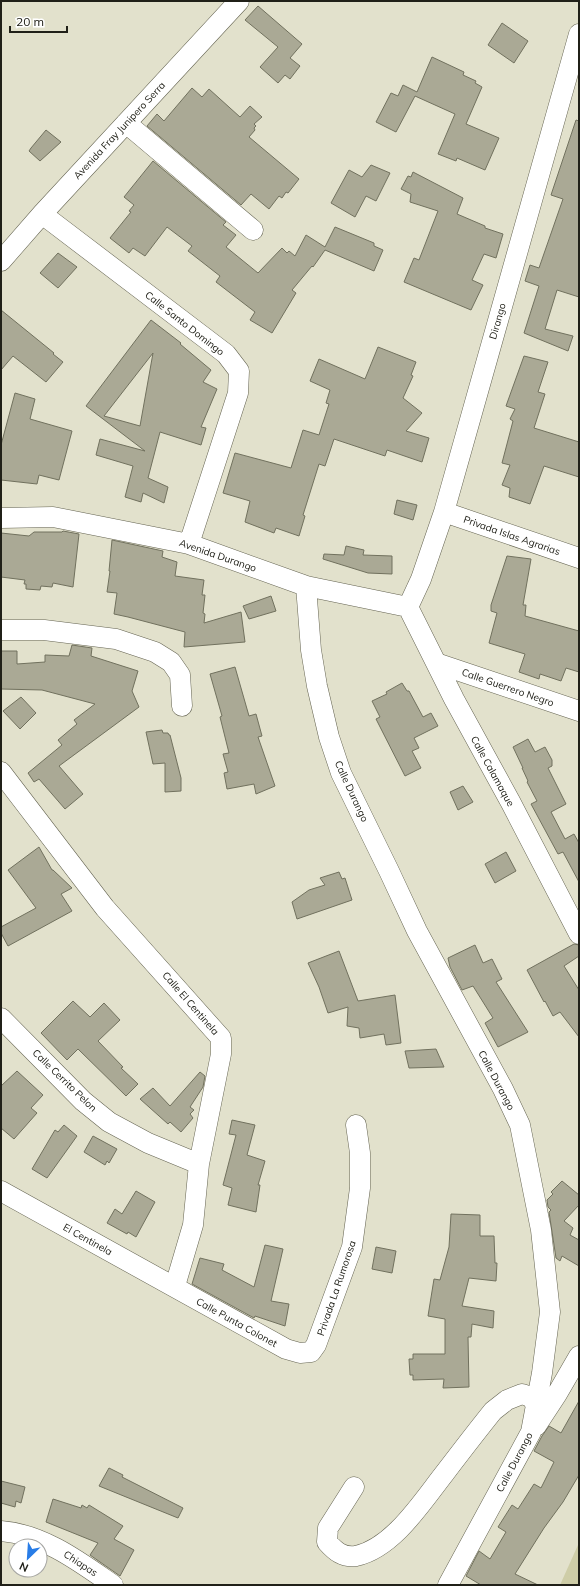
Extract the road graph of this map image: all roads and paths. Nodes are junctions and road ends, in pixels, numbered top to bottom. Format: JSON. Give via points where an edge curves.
{"nodes":[{"id":1,"x":239,"y":1,"type":"edge"},
{"id":2,"x":579,"y":34,"type":"edge"},
{"id":3,"x":126,"y":123,"type":"junction"},
{"id":4,"x":42,"y":214,"type":"junction"},
{"id":5,"x":253,"y":230,"type":"dead end"},
{"id":6,"x":1,"y":261,"type":"edge"},
{"id":7,"x":444,"y":512,"type":"junction"},
{"id":8,"x":1,"y":518,"type":"edge"},
{"id":9,"x":189,"y":544,"type":"junction"},
{"id":10,"x":579,"y":558,"type":"edge"},
{"id":11,"x":306,"y":586,"type":"junction"},
{"id":12,"x":408,"y":607,"type":"junction"},
{"id":13,"x":1,"y":630,"type":"edge"},
{"id":14,"x":436,"y":663,"type":"junction"},
{"id":15,"x":182,"y":706,"type":"dead end"},
{"id":16,"x":579,"y":711,"type":"edge"},
{"id":17,"x":1,"y":772,"type":"edge"},
{"id":18,"x":579,"y":934,"type":"edge"},
{"id":19,"x":1,"y":1018,"type":"edge"},
{"id":20,"x":356,"y":1125,"type":"dead end"},
{"id":21,"x":199,"y":1164,"type":"junction"},
{"id":22,"x":1,"y":1191,"type":"edge"},
{"id":23,"x":175,"y":1286,"type":"junction"},
{"id":24,"x":300,"y":1353,"type":"joint"},
{"id":25,"x":579,"y":1356,"type":"edge"},
{"id":26,"x":536,"y":1405,"type":"junction"},
{"id":27,"x":531,"y":1432,"type":"junction"},
{"id":28,"x":354,"y":1487,"type":"dead end"},
{"id":29,"x":1,"y":1531,"type":"edge"},
{"id":30,"x":113,"y":1585,"type":"edge"},
{"id":31,"x":448,"y":1585,"type":"edge"}],
"edges":[{"from":1,"to":3,"type":"street","name":"Avenida Fray Junipero Serra"},
{"from":2,"to":7,"type":"street","name":"Dirango"},
{"from":3,"to":4,"type":"street","name":"Avenida Fray Junipero Serra"},
{"from":3,"to":5,"type":"street"},
{"from":4,"to":6,"type":"street","name":"Avenida Fray Junipero Serra"},
{"from":4,"to":9,"type":"street","name":"Calle Santo Domingo","via":[[226,354],[238,371],[238,393]]},
{"from":7,"to":10,"type":"street","name":"Privada Islas Agrarias"},
{"from":7,"to":12,"type":"street","name":"Dirango","via":[[421,579]]},
{"from":8,"to":9,"type":"street","name":"Avenida Durango","via":[[53,517]]},
{"from":9,"to":11,"type":"street","name":"Avenida Durango"},
{"from":11,"to":12,"type":"street","name":"Avenida Durango"},
{"from":11,"to":26,"type":"street","name":"Calle Durango","via":[[311,650],[317,686],[341,773],[417,931],[520,1124],[541,1230],[550,1312]]},
{"from":12,"to":14,"type":"street","name":"Calle Calamaque"},
{"from":13,"to":15,"type":"street","via":[[44,630],[116,639],[155,652],[171,662],[180,675]]},
{"from":14,"to":16,"type":"street","name":"Calle Guerrero Negro"},
{"from":14,"to":18,"type":"street","name":"Calle Calamaque"},
{"from":17,"to":21,"type":"street","name":"Calle El Centinela","via":[[105,908],[221,1038],[221,1054]]},
{"from":19,"to":21,"type":"street","name":"Calle Cerrito Pelon","via":[[83,1101],[109,1122],[148,1143]]},
{"from":20,"to":24,"type":"street","name":"Privada La Rumorosa","via":[[360,1153],[360,1188],[352,1247],[316,1345],[310,1352]]},
{"from":21,"to":23,"type":"street","name":"Calle El Centinela","via":[[193,1225]]},
{"from":22,"to":23,"type":"street","name":"El Centinela"},
{"from":23,"to":24,"type":"street","name":"Calle Punta Colonet","via":[[286,1349]]},
{"from":25,"to":27,"type":"street"},
{"from":26,"to":27,"type":"street","name":"Calle Durango"},
{"from":26,"to":28,"type":"street","via":[[531,1397],[522,1394],[507,1400],[493,1411],[409,1518],[386,1541],[369,1552],[354,1556],[337,1553],[327,1542],[328,1528]]},
{"from":27,"to":31,"type":"street","name":"Calle Durango"},
{"from":29,"to":30,"type":"street","name":"Chiapas","via":[[36,1540],[65,1552]]}]}
